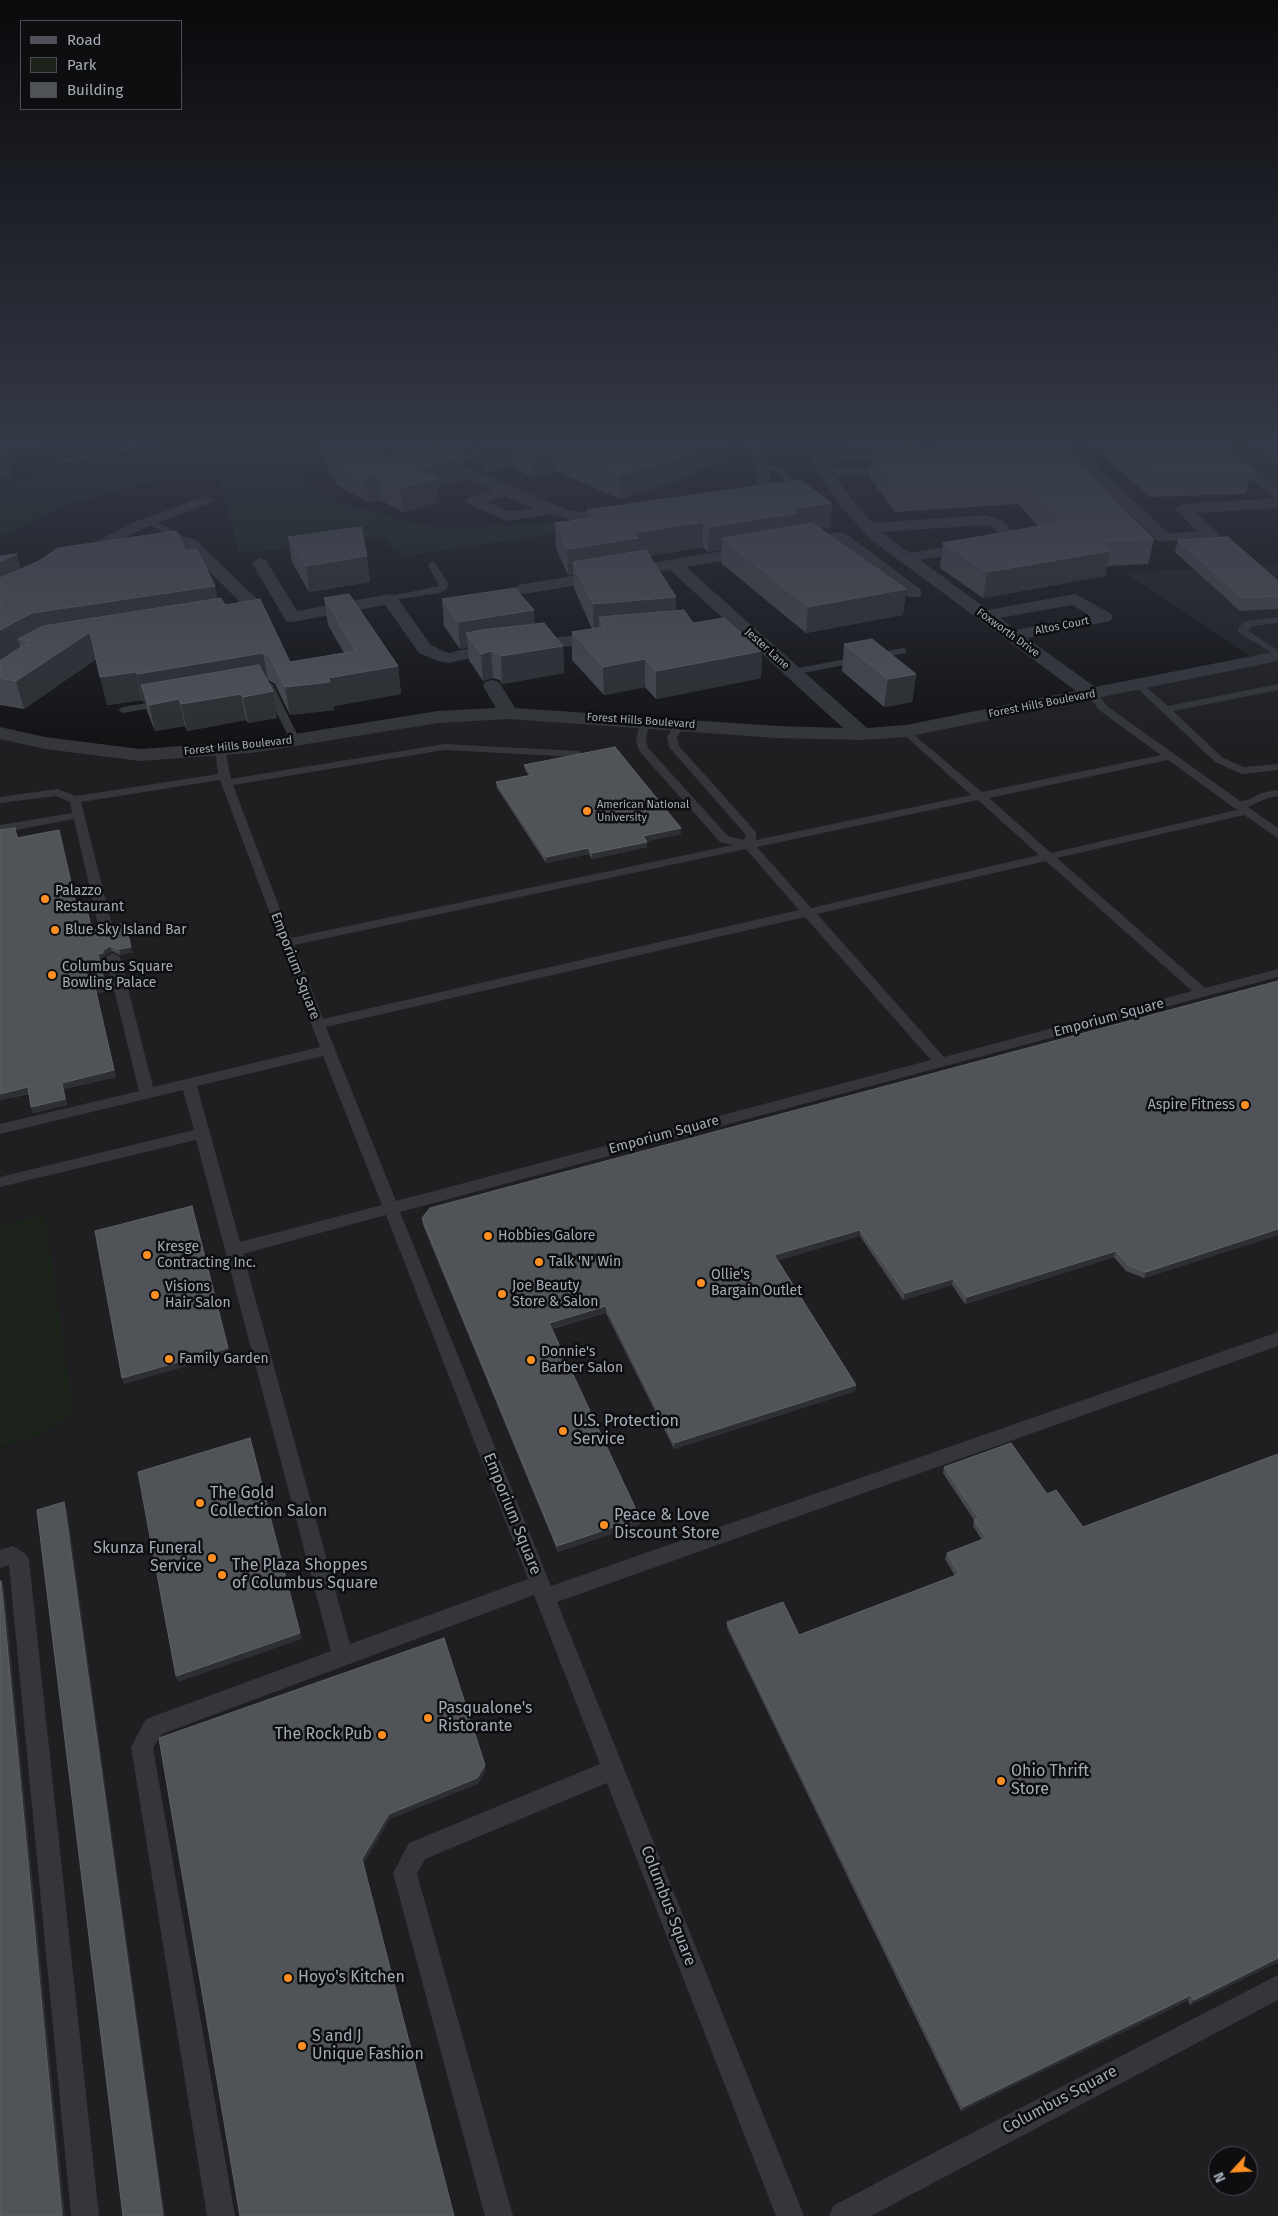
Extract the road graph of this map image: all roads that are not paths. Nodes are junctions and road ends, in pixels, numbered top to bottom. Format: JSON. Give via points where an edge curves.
{"nodes":[{"id":1,"x":102,"y":544,"type":"edge"},
{"id":2,"x":181,"y":544,"type":"edge"},
{"id":3,"x":191,"y":544,"type":"edge"},
{"id":4,"x":794,"y":544,"type":"edge"},
{"id":5,"x":850,"y":544,"type":"edge"},
{"id":6,"x":887,"y":544,"type":"edge"},
{"id":7,"x":992,"y":544,"type":"edge"},
{"id":8,"x":131,"y":552,"type":"edge"},
{"id":9,"x":112,"y":556,"type":"edge"},
{"id":10,"x":904,"y":558,"type":"junction"},
{"id":11,"x":260,"y":563,"type":"dead end"},
{"id":12,"x":674,"y":564,"type":"junction"},
{"id":13,"x":432,"y":565,"type":"dead end"},
{"id":14,"x":524,"y":589,"type":"dead end"},
{"id":15,"x":914,"y":593,"type":"dead end"},
{"id":16,"x":389,"y":599,"type":"junction"},
{"id":17,"x":984,"y":616,"type":"junction"},
{"id":18,"x":212,"y":620,"type":"edge"},
{"id":19,"x":1278,"y":620,"type":"edge"},
{"id":20,"x":739,"y":624,"type":"junction"},
{"id":21,"x":682,"y":631,"type":"edge"},
{"id":22,"x":624,"y":635,"type":"edge"},
{"id":23,"x":1012,"y":636,"type":"junction"},
{"id":24,"x":903,"y":651,"type":"dead end"},
{"id":25,"x":1278,"y":655,"type":"edge"},
{"id":26,"x":793,"y":672,"type":"junction"},
{"id":27,"x":1139,"y":684,"type":"junction"},
{"id":28,"x":492,"y":686,"type":"edge"},
{"id":29,"x":1278,"y":687,"type":"edge"},
{"id":30,"x":248,"y":688,"type":"edge"},
{"id":31,"x":1092,"y":694,"type":"junction"},
{"id":32,"x":172,"y":702,"type":"edge"},
{"id":33,"x":1166,"y":708,"type":"junction"},
{"id":34,"x":123,"y":710,"type":"edge"},
{"id":35,"x":510,"y":712,"type":"junction"},
{"id":36,"x":644,"y":721,"type":"junction"},
{"id":37,"x":680,"y":724,"type":"junction"},
{"id":38,"x":906,"y":730,"type":"junction"},
{"id":39,"x":0,"y":733,"type":"edge"},
{"id":40,"x":862,"y":734,"type":"junction"},
{"id":41,"x":295,"y":740,"type":"junction"},
{"id":42,"x":220,"y":749,"type":"junction"},
{"id":43,"x":578,"y":754,"type":"edge"},
{"id":44,"x":1171,"y":756,"type":"junction"},
{"id":45,"x":1278,"y":767,"type":"edge"},
{"id":46,"x":225,"y":780,"type":"junction"},
{"id":47,"x":1278,"y":793,"type":"edge"},
{"id":48,"x":980,"y":796,"type":"junction"},
{"id":49,"x":0,"y":800,"type":"edge"},
{"id":50,"x":74,"y":800,"type":"junction"},
{"id":51,"x":1243,"y":808,"type":"junction"},
{"id":52,"x":78,"y":815,"type":"junction"},
{"id":53,"x":1278,"y":818,"type":"edge"},
{"id":54,"x":1259,"y":820,"type":"junction"},
{"id":55,"x":0,"y":829,"type":"edge"},
{"id":56,"x":1278,"y":834,"type":"edge"},
{"id":57,"x":749,"y":846,"type":"junction"},
{"id":58,"x":1048,"y":857,"type":"junction"},
{"id":59,"x":807,"y":912,"type":"junction"},
{"id":60,"x":107,"y":933,"type":"edge"},
{"id":61,"x":286,"y":943,"type":"junction"},
{"id":62,"x":113,"y":957,"type":"dead end"},
{"id":63,"x":1278,"y":974,"type":"edge"},
{"id":64,"x":1202,"y":994,"type":"junction"},
{"id":65,"x":318,"y":1025,"type":"junction"},
{"id":66,"x":328,"y":1050,"type":"junction"},
{"id":67,"x":940,"y":1062,"type":"junction"},
{"id":68,"x":189,"y":1084,"type":"junction"},
{"id":69,"x":147,"y":1095,"type":"junction"},
{"id":70,"x":0,"y":1129,"type":"edge"},
{"id":71,"x":202,"y":1133,"type":"junction"},
{"id":72,"x":0,"y":1182,"type":"edge"},
{"id":73,"x":390,"y":1209,"type":"junction"},
{"id":74,"x":234,"y":1250,"type":"junction"},
{"id":75,"x":1278,"y":1339,"type":"edge"},
{"id":76,"x":0,"y":1559,"type":"edge"},
{"id":77,"x":542,"y":1591,"type":"junction"},
{"id":78,"x":343,"y":1657,"type":"junction"},
{"id":79,"x":614,"y":1769,"type":"junction"},
{"id":80,"x":1278,"y":1987,"type":"edge"},
{"id":81,"x":85,"y":2216,"type":"edge"},
{"id":82,"x":221,"y":2216,"type":"edge"},
{"id":83,"x":499,"y":2216,"type":"edge"},
{"id":84,"x":790,"y":2216,"type":"edge"},
{"id":85,"x":843,"y":2216,"type":"edge"}],
"edges":[{"from":1,"to":9,"type":"street","via":[[69,561]]},
{"from":2,"to":8,"type":"street"},
{"from":3,"to":18,"type":"street","via":[[253,605],[253,609],[242,615]]},
{"from":4,"to":12,"type":"street"},
{"from":5,"to":15,"type":"street"},
{"from":6,"to":10,"type":"street","name":"Foxworth Drive"},
{"from":7,"to":10,"type":"street"},
{"from":10,"to":17,"type":"street","name":"Foxworth Drive"},
{"from":11,"to":16,"type":"street","via":[[292,617]]},
{"from":12,"to":14,"type":"street"},
{"from":12,"to":20,"type":"street","name":"Jester Lane"},
{"from":13,"to":16,"type":"lane","via":[[444,587]]},
{"from":16,"to":22,"type":"street","via":[[430,654],[449,658],[476,661],[559,640]]},
{"from":17,"to":23,"type":"street","name":"Foxworth Drive"},
{"from":17,"to":23,"type":"street","name":"Altos Court","via":[[1075,599],[1104,618]]},
{"from":19,"to":25,"type":"lane","via":[[1249,623],[1243,632]]},
{"from":20,"to":21,"type":"street"},
{"from":20,"to":26,"type":"street","name":"Jester Lane"},
{"from":23,"to":31,"type":"street","name":"Foxworth Drive"},
{"from":24,"to":26,"type":"lane"},
{"from":25,"to":27,"type":"street","name":"Forest Hills Boulevard"},
{"from":26,"to":40,"type":"street","name":"Jester Lane"},
{"from":27,"to":31,"type":"street","name":"Forest Hills Boulevard"},
{"from":27,"to":33,"type":"lane"},
{"from":28,"to":35,"type":"street"},
{"from":29,"to":33,"type":"lane"},
{"from":30,"to":41,"type":"lane","via":[[268,685]]},
{"from":31,"to":38,"type":"street","name":"Forest Hills Boulevard"},
{"from":31,"to":44,"type":"lane","via":[[1103,708]]},
{"from":32,"to":34,"type":"lane"},
{"from":33,"to":45,"type":"lane","via":[[1219,760],[1242,771]]},
{"from":35,"to":36,"type":"street","name":"Forest Hills Boulevard"},
{"from":35,"to":41,"type":"street","name":"Forest Hills Boulevard","via":[[438,717]]},
{"from":36,"to":37,"type":"street","name":"Forest Hills Boulevard"},
{"from":36,"to":57,"type":"lane","via":[[641,742],[644,750],[724,839]]},
{"from":37,"to":40,"type":"street","name":"Forest Hills Boulevard","via":[[777,732]]},
{"from":37,"to":57,"type":"lane","via":[[672,737],[674,746],[752,835]]},
{"from":38,"to":40,"type":"street","name":"Forest Hills Boulevard"},
{"from":38,"to":48,"type":"lane"},
{"from":39,"to":42,"type":"street","name":"Forest Hills Boulevard","via":[[45,743],[140,755]]},
{"from":41,"to":42,"type":"street","name":"Forest Hills Boulevard"},
{"from":42,"to":46,"type":"lane","name":"Emporium Square"},
{"from":43,"to":46,"type":"lane","via":[[444,748]]},
{"from":44,"to":48,"type":"lane"},
{"from":44,"to":51,"type":"lane"},
{"from":46,"to":50,"type":"lane"},
{"from":46,"to":61,"type":"lane","name":"Emporium Square"},
{"from":47,"to":51,"type":"lane","via":[[1265,795]]},
{"from":48,"to":57,"type":"lane"},
{"from":48,"to":58,"type":"lane"},
{"from":49,"to":50,"type":"lane","via":[[57,792]]},
{"from":50,"to":52,"type":"lane"},
{"from":51,"to":54,"type":"lane"},
{"from":51,"to":58,"type":"lane"},
{"from":52,"to":55,"type":"lane"},
{"from":52,"to":60,"type":"lane"},
{"from":53,"to":54,"type":"lane"},
{"from":54,"to":56,"type":"lane"},
{"from":57,"to":59,"type":"lane"},
{"from":57,"to":61,"type":"lane"},
{"from":58,"to":59,"type":"lane"},
{"from":58,"to":64,"type":"lane"},
{"from":59,"to":65,"type":"lane"},
{"from":59,"to":67,"type":"lane"},
{"from":61,"to":65,"type":"lane","name":"Emporium Square"},
{"from":62,"to":69,"type":"lane"},
{"from":63,"to":64,"type":"lane","name":"Emporium Square"},
{"from":64,"to":67,"type":"lane","name":"Emporium Square"},
{"from":65,"to":66,"type":"lane","name":"Emporium Square"},
{"from":66,"to":68,"type":"lane"},
{"from":66,"to":73,"type":"lane","name":"Emporium Square"},
{"from":67,"to":73,"type":"lane","name":"Emporium Square"},
{"from":68,"to":69,"type":"lane"},
{"from":68,"to":71,"type":"lane"},
{"from":69,"to":70,"type":"lane"},
{"from":71,"to":72,"type":"lane"},
{"from":71,"to":74,"type":"lane"},
{"from":73,"to":74,"type":"lane","name":"Emporium Square"},
{"from":73,"to":77,"type":"lane","name":"Emporium Square"},
{"from":74,"to":78,"type":"lane"},
{"from":75,"to":77,"type":"lane"},
{"from":76,"to":81,"type":"lane","via":[[13,1555],[20,1560]]},
{"from":77,"to":78,"type":"lane"},
{"from":77,"to":79,"type":"lane","name":"Columbus Square"},
{"from":78,"to":82,"type":"lane","via":[[154,1726],[142,1747]]},
{"from":79,"to":83,"type":"lane","via":[[416,1851],[405,1873]]},
{"from":79,"to":84,"type":"lane","name":"Columbus Square"},
{"from":80,"to":85,"type":"lane","name":"Columbus Square"}]}
